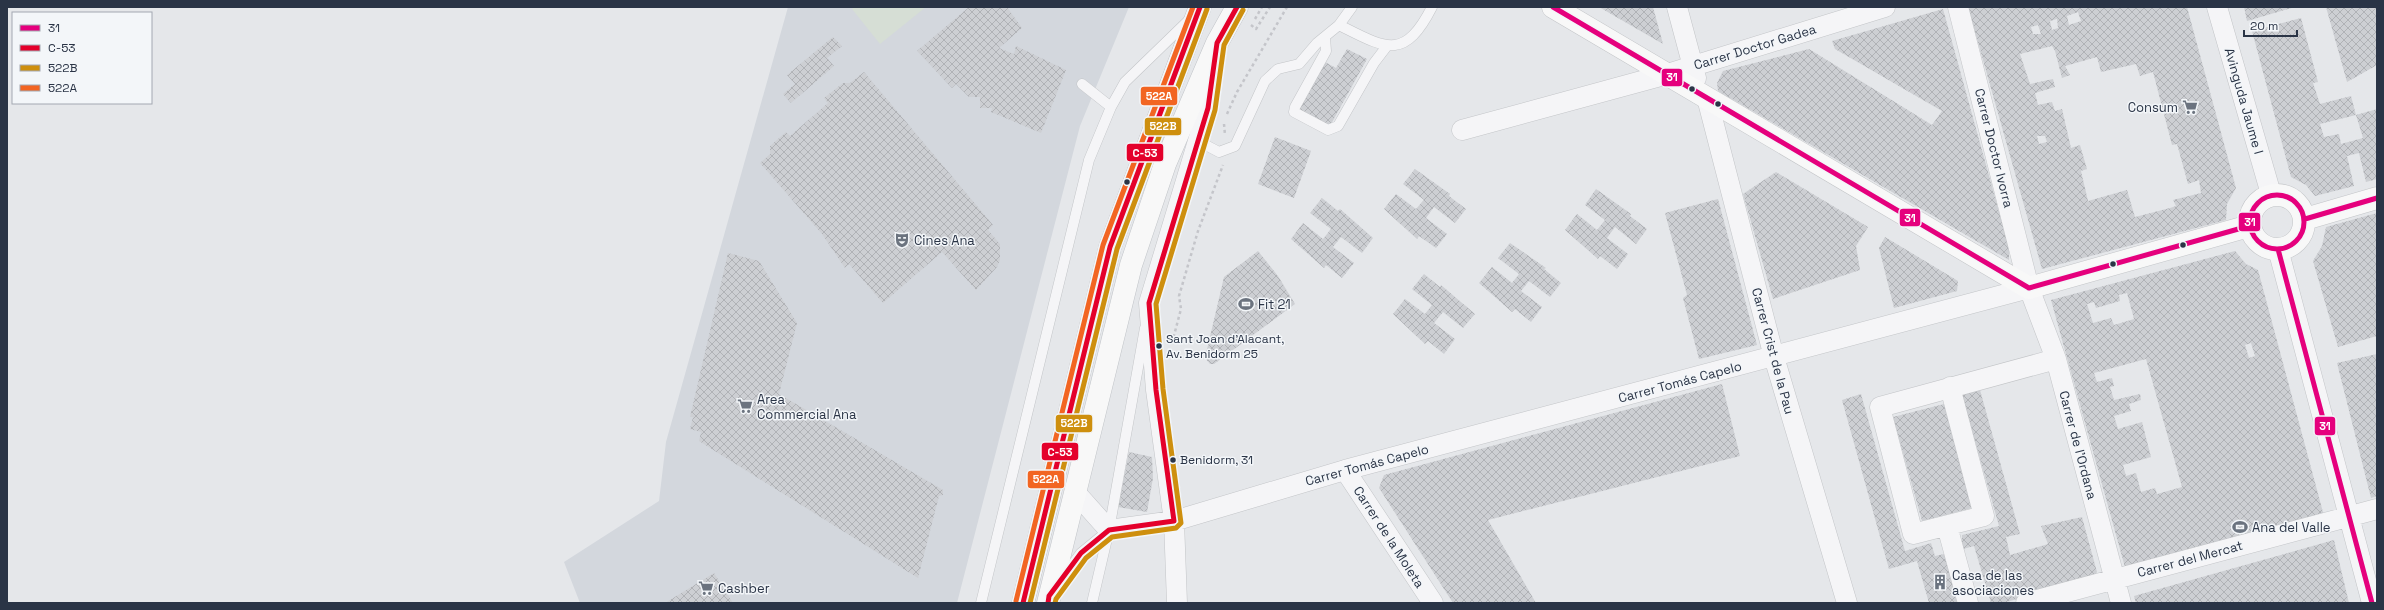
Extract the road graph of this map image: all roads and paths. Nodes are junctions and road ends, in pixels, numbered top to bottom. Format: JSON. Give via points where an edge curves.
{"nodes":[{"id":1,"x":1237,"y":7,"type":"edge"},
{"id":2,"x":1262,"y":7,"type":"edge"},
{"id":3,"x":1270,"y":7,"type":"edge"},
{"id":4,"x":1287,"y":7,"type":"edge"},
{"id":5,"x":1352,"y":7,"type":"edge"},
{"id":6,"x":1432,"y":7,"type":"edge"},
{"id":7,"x":1552,"y":7,"type":"edge"},
{"id":8,"x":1677,"y":7,"type":"edge"},
{"id":9,"x":1885,"y":7,"type":"edge"},
{"id":10,"x":1958,"y":7,"type":"edge"},
{"id":11,"x":2217,"y":7,"type":"edge"},
{"id":12,"x":1199,"y":9,"type":"edge"},
{"id":13,"x":1339,"y":25,"type":"junction"},
{"id":14,"x":1325,"y":38,"type":"junction"},
{"id":15,"x":1217,"y":43,"type":"junction"},
{"id":16,"x":1387,"y":46,"type":"junction"},
{"id":17,"x":1694,"y":65,"type":"junction"},
{"id":18,"x":1664,"y":74,"type":"junction"},
{"id":19,"x":1082,"y":84,"type":"dead end"},
{"id":20,"x":1701,"y":95,"type":"junction"},
{"id":21,"x":1111,"y":107,"type":"junction"},
{"id":22,"x":1462,"y":130,"type":"dead end"},
{"id":23,"x":1198,"y":141,"type":"junction"},
{"id":24,"x":1227,"y":149,"type":"junction"},
{"id":25,"x":2271,"y":194,"type":"junction"},
{"id":26,"x":2377,"y":198,"type":"edge"},
{"id":27,"x":2305,"y":219,"type":"junction"},
{"id":28,"x":2249,"y":226,"type":"junction"},
{"id":29,"x":2278,"y":249,"type":"junction"},
{"id":30,"x":2030,"y":288,"type":"junction"},
{"id":31,"x":1149,"y":303,"type":"junction"},
{"id":32,"x":1171,"y":350,"type":"dead end"},
{"id":33,"x":1774,"y":357,"type":"junction"},
{"id":34,"x":2056,"y":359,"type":"junction"},
{"id":35,"x":1950,"y":387,"type":"junction"},
{"id":36,"x":1345,"y":470,"type":"junction"},
{"id":37,"x":1075,"y":492,"type":"junction"},
{"id":38,"x":2377,"y":509,"type":"edge"},
{"id":39,"x":2348,"y":517,"type":"junction"},
{"id":40,"x":1174,"y":521,"type":"junction"},
{"id":41,"x":1947,"y":526,"type":"junction"},
{"id":42,"x":1109,"y":530,"type":"junction"},
{"id":43,"x":2114,"y":579,"type":"junction"},
{"id":44,"x":1048,"y":600,"type":"edge"},
{"id":45,"x":981,"y":603,"type":"edge"},
{"id":46,"x":1024,"y":603,"type":"edge"},
{"id":47,"x":1092,"y":603,"type":"edge"},
{"id":48,"x":1176,"y":603,"type":"edge"},
{"id":49,"x":1432,"y":603,"type":"edge"},
{"id":50,"x":1847,"y":603,"type":"edge"},
{"id":51,"x":1968,"y":603,"type":"edge"},
{"id":52,"x":2026,"y":603,"type":"edge"},
{"id":53,"x":2121,"y":603,"type":"edge"},
{"id":54,"x":2372,"y":603,"type":"edge"}],
"edges":[{"from":1,"to":15,"type":"main road"},
{"from":2,"to":3,"type":"path","via":[[1251,26],[1256,29]]},
{"from":4,"to":24,"type":"path","via":[[1226,115],[1224,124]]},
{"from":5,"to":13,"type":"lane"},
{"from":6,"to":16,"type":"lane","via":[[1422,27],[1406,42]]},
{"from":7,"to":18,"type":"main road"},
{"from":8,"to":17,"type":"street","name":"Carrer Crist de la Pau"},
{"from":9,"to":17,"type":"street","name":"Carrer Doctor Gadea"},
{"from":10,"to":30,"type":"street","name":"Carrer Doctor Ivorra"},
{"from":11,"to":25,"type":"street","name":"Avinguda Jaume I"},
{"from":12,"to":21,"type":"lane","via":[[1124,82]]},
{"from":12,"to":46,"type":"main road","via":[[1110,247]]},
{"from":13,"to":14,"type":"lane"},
{"from":13,"to":16,"type":"lane"},
{"from":14,"to":16,"type":"lane","via":[[1326,51],[1294,112],[1328,130],[1338,126],[1374,63]]},
{"from":14,"to":24,"type":"lane","via":[[1299,64],[1278,69],[1265,81],[1234,146]]},
{"from":15,"to":23,"type":"street","via":[[1208,108]]},
{"from":15,"to":37,"type":"main road","via":[[1165,164],[1130,265]]},
{"from":17,"to":18,"type":"street","name":"Carrer Doctor Gadea"},
{"from":17,"to":20,"type":"street","name":"Carrer Crist de la Pau"},
{"from":18,"to":20,"type":"main road"},
{"from":18,"to":22,"type":"street","name":"Carrer Doctor Gadea"},
{"from":19,"to":21,"type":"lane"},
{"from":20,"to":30,"type":"main road"},
{"from":20,"to":33,"type":"street","name":"Carrer Crist de la Pau"},
{"from":21,"to":45,"type":"lane","via":[[1089,160]]},
{"from":23,"to":24,"type":"lane","via":[[1219,152]]},
{"from":23,"to":31,"type":"street"},
{"from":24,"to":32,"type":"path","via":[[1198,231],[1179,296],[1181,309]]},
{"from":25,"to":27,"type":"main road","via":[[2287,195],[2299,204]]},
{"from":25,"to":28,"type":"main road","via":[[2260,199],[2251,210]]},
{"from":26,"to":27,"type":"main road"},
{"from":27,"to":29,"type":"main road","via":[[2302,236],[2289,247]]},
{"from":28,"to":29,"type":"main road","via":[[2255,238],[2264,246]]},
{"from":28,"to":30,"type":"main road","name":"Carrer Tomás Capelo"},
{"from":29,"to":39,"type":"street"},
{"from":30,"to":33,"type":"street","name":"Carrer Tomás Capelo"},
{"from":30,"to":34,"type":"street","name":"Carrer de l'Ordana"},
{"from":31,"to":40,"type":"street","via":[[1156,390]]},
{"from":31,"to":42,"type":"lane"},
{"from":33,"to":36,"type":"street","name":"Carrer Tomás Capelo"},
{"from":33,"to":50,"type":"street","name":"Carrer Crist de la Pau"},
{"from":34,"to":35,"type":"street"},
{"from":34,"to":43,"type":"street","name":"Carrer de l'Ordana"},
{"from":35,"to":41,"type":"street","via":[[1984,516]]},
{"from":35,"to":41,"type":"street","via":[[1880,407],[1913,534]]},
{"from":36,"to":40,"type":"street","name":"Carrer Tomás Capelo"},
{"from":36,"to":49,"type":"street","name":"Carrer de la Moleta"},
{"from":37,"to":42,"type":"street"},
{"from":37,"to":44,"type":"main road"},
{"from":38,"to":39,"type":"street","name":"Carrer del Mercat"},
{"from":39,"to":43,"type":"street","name":"Carrer del Mercat"},
{"from":39,"to":54,"type":"street"},
{"from":40,"to":42,"type":"street","name":"Carrer Tomás Capelo"},
{"from":40,"to":48,"type":"street"},
{"from":41,"to":51,"type":"street"},
{"from":42,"to":44,"type":"lane","via":[[1081,553]]},
{"from":42,"to":47,"type":"lane"},
{"from":43,"to":52,"type":"street","name":"Carrer del Mercat"},
{"from":43,"to":53,"type":"street","name":"Carrer de l'Ordana"}]}
